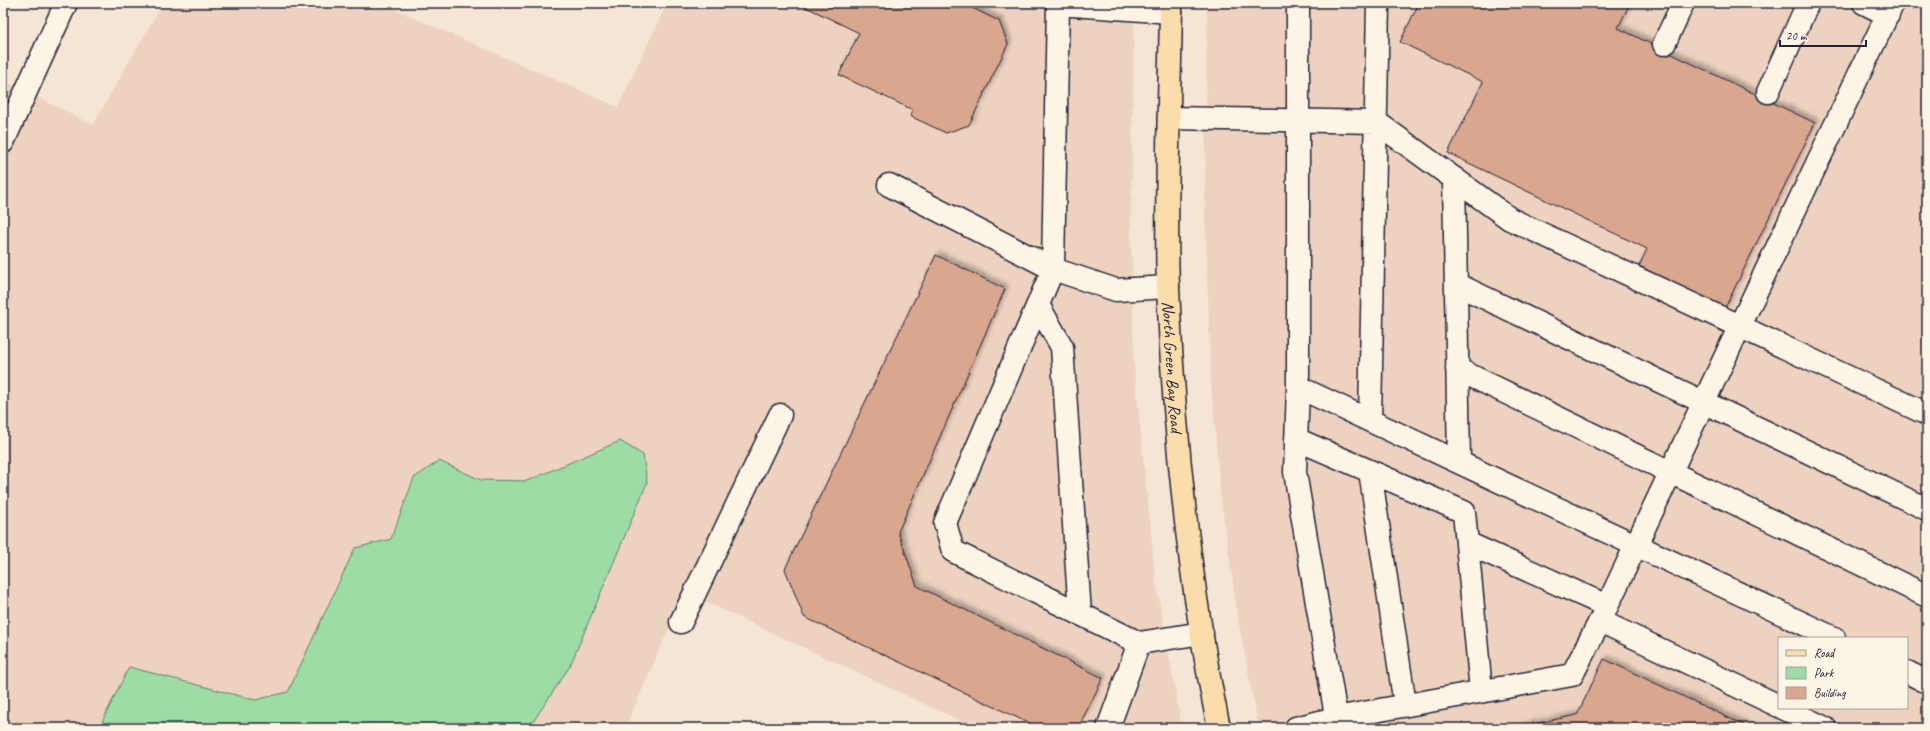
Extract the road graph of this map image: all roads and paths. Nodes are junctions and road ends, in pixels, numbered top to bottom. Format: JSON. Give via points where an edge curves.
{"nodes":[{"id":1,"x":66,"y":3,"type":"edge"},
{"id":2,"x":1298,"y":3,"type":"edge"},
{"id":3,"x":1378,"y":3,"type":"edge"},
{"id":4,"x":1683,"y":3,"type":"edge"},
{"id":5,"x":1808,"y":3,"type":"edge"},
{"id":6,"x":1864,"y":3,"type":"edge"},
{"id":7,"x":1171,"y":7,"type":"edge"},
{"id":8,"x":1891,"y":9,"type":"edge"},
{"id":9,"x":1664,"y":44,"type":"dead end"},
{"id":10,"x":1768,"y":92,"type":"dead end"},
{"id":11,"x":1169,"y":118,"type":"junction"},
{"id":12,"x":1297,"y":120,"type":"junction"},
{"id":13,"x":1376,"y":122,"type":"junction"},
{"id":14,"x":3,"y":142,"type":"edge"},
{"id":15,"x":1454,"y":178,"type":"junction"},
{"id":16,"x":889,"y":185,"type":"dead end"},
{"id":17,"x":1053,"y":270,"type":"junction"},
{"id":18,"x":1456,"y":284,"type":"junction"},
{"id":19,"x":1168,"y":287,"type":"junction"},
{"id":20,"x":1038,"y":304,"type":"junction"},
{"id":21,"x":1740,"y":327,"type":"junction"},
{"id":22,"x":1457,"y":369,"type":"junction"},
{"id":23,"x":1298,"y":388,"type":"junction"},
{"id":24,"x":1704,"y":403,"type":"junction"},
{"id":25,"x":1927,"y":414,"type":"edge"},
{"id":26,"x":780,"y":415,"type":"dead end"},
{"id":27,"x":1370,"y":420,"type":"junction"},
{"id":28,"x":1296,"y":439,"type":"junction"},
{"id":29,"x":1459,"y":462,"type":"junction"},
{"id":30,"x":1370,"y":471,"type":"junction"},
{"id":31,"x":1671,"y":472,"type":"junction"},
{"id":32,"x":1927,"y":509,"type":"edge"},
{"id":33,"x":1467,"y":543,"type":"junction"},
{"id":34,"x":1637,"y":545,"type":"junction"},
{"id":35,"x":1927,"y":596,"type":"edge"},
{"id":36,"x":1080,"y":614,"type":"junction"},
{"id":37,"x":1604,"y":614,"type":"junction"},
{"id":38,"x":681,"y":622,"type":"dead end"},
{"id":39,"x":1202,"y":633,"type":"junction"},
{"id":40,"x":1832,"y":637,"type":"edge"},
{"id":41,"x":1139,"y":643,"type":"junction"},
{"id":42,"x":1908,"y":672,"type":"edge"},
{"id":43,"x":1927,"y":682,"type":"edge"},
{"id":44,"x":1481,"y":691,"type":"junction"},
{"id":45,"x":1405,"y":705,"type":"junction"},
{"id":46,"x":1778,"y":705,"type":"edge"},
{"id":47,"x":1785,"y":709,"type":"edge"},
{"id":48,"x":1337,"y":723,"type":"edge"},
{"id":49,"x":1108,"y":728,"type":"edge"},
{"id":50,"x":1219,"y":728,"type":"edge"},
{"id":51,"x":1296,"y":728,"type":"edge"},
{"id":52,"x":1825,"y":728,"type":"edge"}],
"edges":[{"from":1,"to":14,"type":"lane"},
{"from":2,"to":12,"type":"lane"},
{"from":3,"to":13,"type":"lane"},
{"from":4,"to":9,"type":"lane"},
{"from":5,"to":10,"type":"lane"},
{"from":6,"to":8,"type":"lane"},
{"from":7,"to":11,"type":"main road","name":"North Green Bay Road"},
{"from":7,"to":17,"type":"lane","via":[[1058,4]]},
{"from":8,"to":21,"type":"lane"},
{"from":11,"to":12,"type":"lane"},
{"from":11,"to":19,"type":"main road","name":"North Green Bay Road"},
{"from":12,"to":13,"type":"lane"},
{"from":12,"to":23,"type":"lane"},
{"from":13,"to":15,"type":"lane"},
{"from":13,"to":27,"type":"lane"},
{"from":15,"to":18,"type":"lane"},
{"from":15,"to":21,"type":"lane","via":[[1510,219]]},
{"from":16,"to":17,"type":"lane"},
{"from":17,"to":19,"type":"lane","via":[[1116,290]]},
{"from":17,"to":20,"type":"lane"},
{"from":18,"to":22,"type":"lane"},
{"from":18,"to":24,"type":"lane"},
{"from":19,"to":39,"type":"main road","name":"North Green Bay Road","via":[[1185,510]]},
{"from":20,"to":36,"type":"lane","via":[[1062,347]]},
{"from":20,"to":36,"type":"lane","via":[[945,522],[953,551]]},
{"from":21,"to":24,"type":"lane"},
{"from":21,"to":25,"type":"lane"},
{"from":22,"to":29,"type":"lane"},
{"from":22,"to":31,"type":"lane"},
{"from":23,"to":27,"type":"lane"},
{"from":23,"to":28,"type":"lane"},
{"from":24,"to":31,"type":"lane"},
{"from":24,"to":32,"type":"lane"},
{"from":26,"to":38,"type":"lane"},
{"from":27,"to":29,"type":"lane"},
{"from":28,"to":30,"type":"lane"},
{"from":28,"to":48,"type":"lane","via":[[1295,472]]},
{"from":29,"to":34,"type":"lane"},
{"from":30,"to":33,"type":"lane","via":[[1464,512]]},
{"from":30,"to":45,"type":"lane"},
{"from":31,"to":34,"type":"lane"},
{"from":31,"to":35,"type":"lane"},
{"from":33,"to":37,"type":"lane"},
{"from":33,"to":44,"type":"lane"},
{"from":34,"to":37,"type":"lane"},
{"from":34,"to":40,"type":"lane"},
{"from":36,"to":41,"type":"lane"},
{"from":37,"to":44,"type":"lane","via":[[1572,674]]},
{"from":37,"to":46,"type":"lane"},
{"from":39,"to":41,"type":"lane"},
{"from":39,"to":50,"type":"main road","name":"North Green Bay Road"},
{"from":41,"to":49,"type":"lane"},
{"from":42,"to":43,"type":"lane"},
{"from":44,"to":45,"type":"lane"},
{"from":45,"to":48,"type":"lane"},
{"from":47,"to":52,"type":"lane"},
{"from":48,"to":51,"type":"lane"}]}
